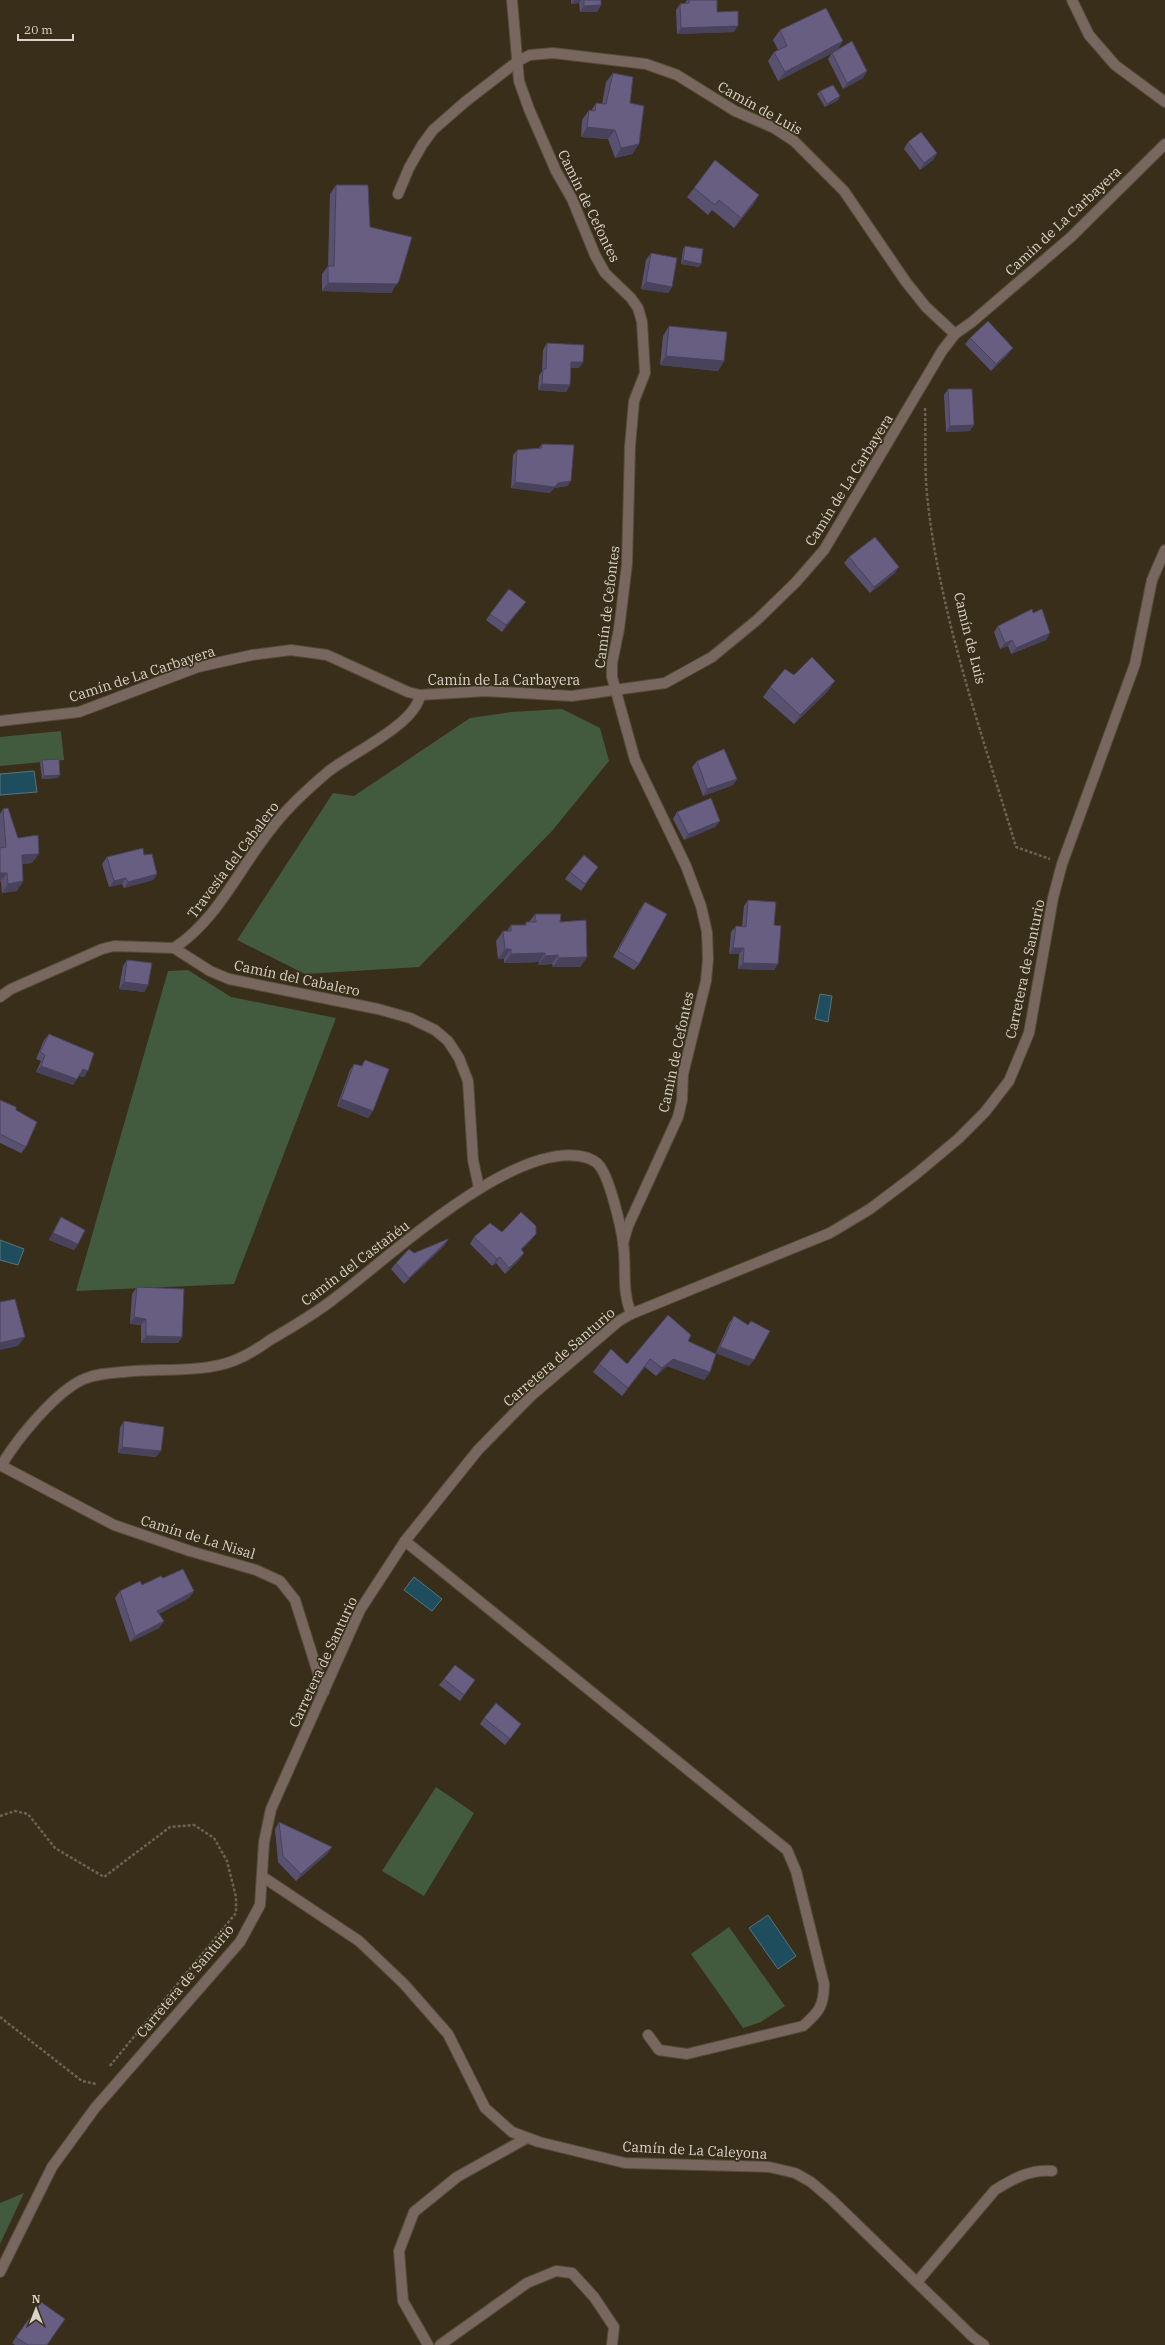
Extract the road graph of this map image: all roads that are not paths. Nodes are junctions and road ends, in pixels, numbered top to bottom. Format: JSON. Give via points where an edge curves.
{"nodes":[{"id":1,"x":512,"y":0,"type":"edge"},
{"id":2,"x":1072,"y":0,"type":"edge"},
{"id":3,"x":518,"y":61,"type":"junction"},
{"id":4,"x":1165,"y":102,"type":"edge"},
{"id":5,"x":1165,"y":144,"type":"edge"},
{"id":6,"x":398,"y":194,"type":"dead end"},
{"id":7,"x":955,"y":334,"type":"junction"},
{"id":8,"x":1165,"y":550,"type":"edge"},
{"id":9,"x":616,"y":691,"type":"junction"},
{"id":10,"x":420,"y":694,"type":"junction"},
{"id":11,"x":0,"y":721,"type":"edge"},
{"id":12,"x":174,"y":948,"type":"junction"},
{"id":13,"x":0,"y":997,"type":"edge"},
{"id":14,"x":479,"y":1188,"type":"junction"},
{"id":15,"x":623,"y":1243,"type":"junction"},
{"id":16,"x":631,"y":1314,"type":"junction"},
{"id":17,"x":1,"y":1466,"type":"edge"},
{"id":18,"x":405,"y":1541,"type":"junction"},
{"id":19,"x":324,"y":1692,"type":"junction"},
{"id":20,"x":263,"y":1877,"type":"junction"},
{"id":21,"x":648,"y":2036,"type":"dead end"},
{"id":22,"x":527,"y":2138,"type":"junction"},
{"id":23,"x":1052,"y":2172,"type":"dead end"},
{"id":24,"x":0,"y":2272,"type":"edge"},
{"id":25,"x":917,"y":2282,"type":"junction"},
{"id":26,"x":428,"y":2345,"type":"edge"},
{"id":27,"x":440,"y":2345,"type":"edge"},
{"id":28,"x":612,"y":2345,"type":"edge"},
{"id":29,"x":984,"y":2345,"type":"edge"}],
"edges":[{"from":1,"to":3,"type":"street","name":"Camín de Cefontes"},
{"from":2,"to":4,"type":"street","via":[[1089,35],[1115,65]]},
{"from":3,"to":6,"type":"street","name":"Camín de Luis","via":[[433,130],[409,168]]},
{"from":3,"to":7,"type":"street","name":"Camín de Luis","via":[[530,55],[553,53],[646,64],[678,75],[735,111],[774,128],[794,141],[844,191],[906,282],[926,307]]},
{"from":3,"to":9,"type":"street","name":"Camín de Cefontes","via":[[519,81],[529,109],[556,171],[572,199],[595,255],[606,274],[631,298],[638,308],[642,322],[646,365],[633,408],[627,564],[612,663]]},
{"from":5,"to":7,"type":"street","name":"Camín de La Carbayera","via":[[1071,237]]},
{"from":7,"to":9,"type":"street","name":"Camín de La Carbayera","via":[[942,351],[824,550],[796,582],[758,620],[712,657],[665,683]]},
{"from":8,"to":16,"type":"street","name":"Carretera de Santurio","via":[[1152,580],[1135,664],[1062,864],[1028,1033],[1009,1081],[986,1112],[958,1140],[870,1209],[830,1233]]},
{"from":9,"to":10,"type":"street","name":"Camín de La Carbayera","via":[[572,696],[486,692]]},
{"from":9,"to":15,"type":"street","name":"Camín de Cefontes","via":[[635,760],[686,866],[701,906],[707,932],[708,959],[701,1007],[683,1074],[682,1100],[678,1117],[628,1226]]},
{"from":10,"to":11,"type":"street","name":"Camín de La Carbayera","via":[[408,692],[327,655],[291,650],[252,655],[198,667],[79,712]]},
{"from":10,"to":12,"type":"street","name":"Travesía del Cabalero","via":[[419,702],[396,727],[330,770],[288,809],[274,824],[206,921],[191,937]]},
{"from":12,"to":13,"type":"street","via":[[114,946],[102,949],[11,989]]},
{"from":12,"to":14,"type":"street","name":"Camín del Cabalero","via":[[210,971],[229,979],[378,1009],[410,1018],[435,1030],[448,1042],[459,1058],[468,1081],[474,1164]]},
{"from":14,"to":15,"type":"street","name":"Camín del Castañéu","via":[[543,1159],[566,1155],[590,1158],[600,1166],[606,1176]]},
{"from":14,"to":17,"type":"street","name":"Camín del Castañéu","via":[[463,1197],[334,1300],[232,1362],[212,1366],[104,1373],[82,1380],[62,1394],[38,1419],[13,1446]]},
{"from":15,"to":16,"type":"street","name":"Camín del Castañéu","via":[[625,1298]]},
{"from":16,"to":18,"type":"street","name":"Carretera de Santurio","via":[[619,1321],[531,1396],[478,1450]]},
{"from":17,"to":19,"type":"street","name":"Camín de La Nisal","via":[[114,1525],[256,1570],[280,1581],[295,1600]]},
{"from":18,"to":19,"type":"street","name":"Carretera de Santurio","via":[[360,1610]]},
{"from":18,"to":21,"type":"street","via":[[787,1850],[796,1871],[824,1984],[824,2001],[816,2015],[802,2026],[687,2054],[659,2050]]},
{"from":19,"to":20,"type":"street","name":"Carretera de Santurio","via":[[271,1810],[264,1842]]},
{"from":20,"to":22,"type":"street","name":"Camín de La Caleyona","via":[[359,1942],[404,1984],[448,2034],[485,2108],[512,2132]]},
{"from":20,"to":24,"type":"street","name":"Carretera de Santurio","via":[[260,1905],[240,1942],[95,2108],[52,2167]]},
{"from":22,"to":25,"type":"street","name":"Camín de La Caleyona","via":[[625,2163],[769,2167],[795,2173],[832,2200]]},
{"from":22,"to":26,"type":"street","via":[[457,2177],[414,2212],[399,2251],[403,2301]]},
{"from":23,"to":25,"type":"street","via":[[1028,2173],[995,2190]]},
{"from":25,"to":29,"type":"street","name":"Camín de La Caleyona"},
{"from":27,"to":28,"type":"street","via":[[527,2283],[556,2271],[572,2273],[594,2297],[614,2327]]}]}
